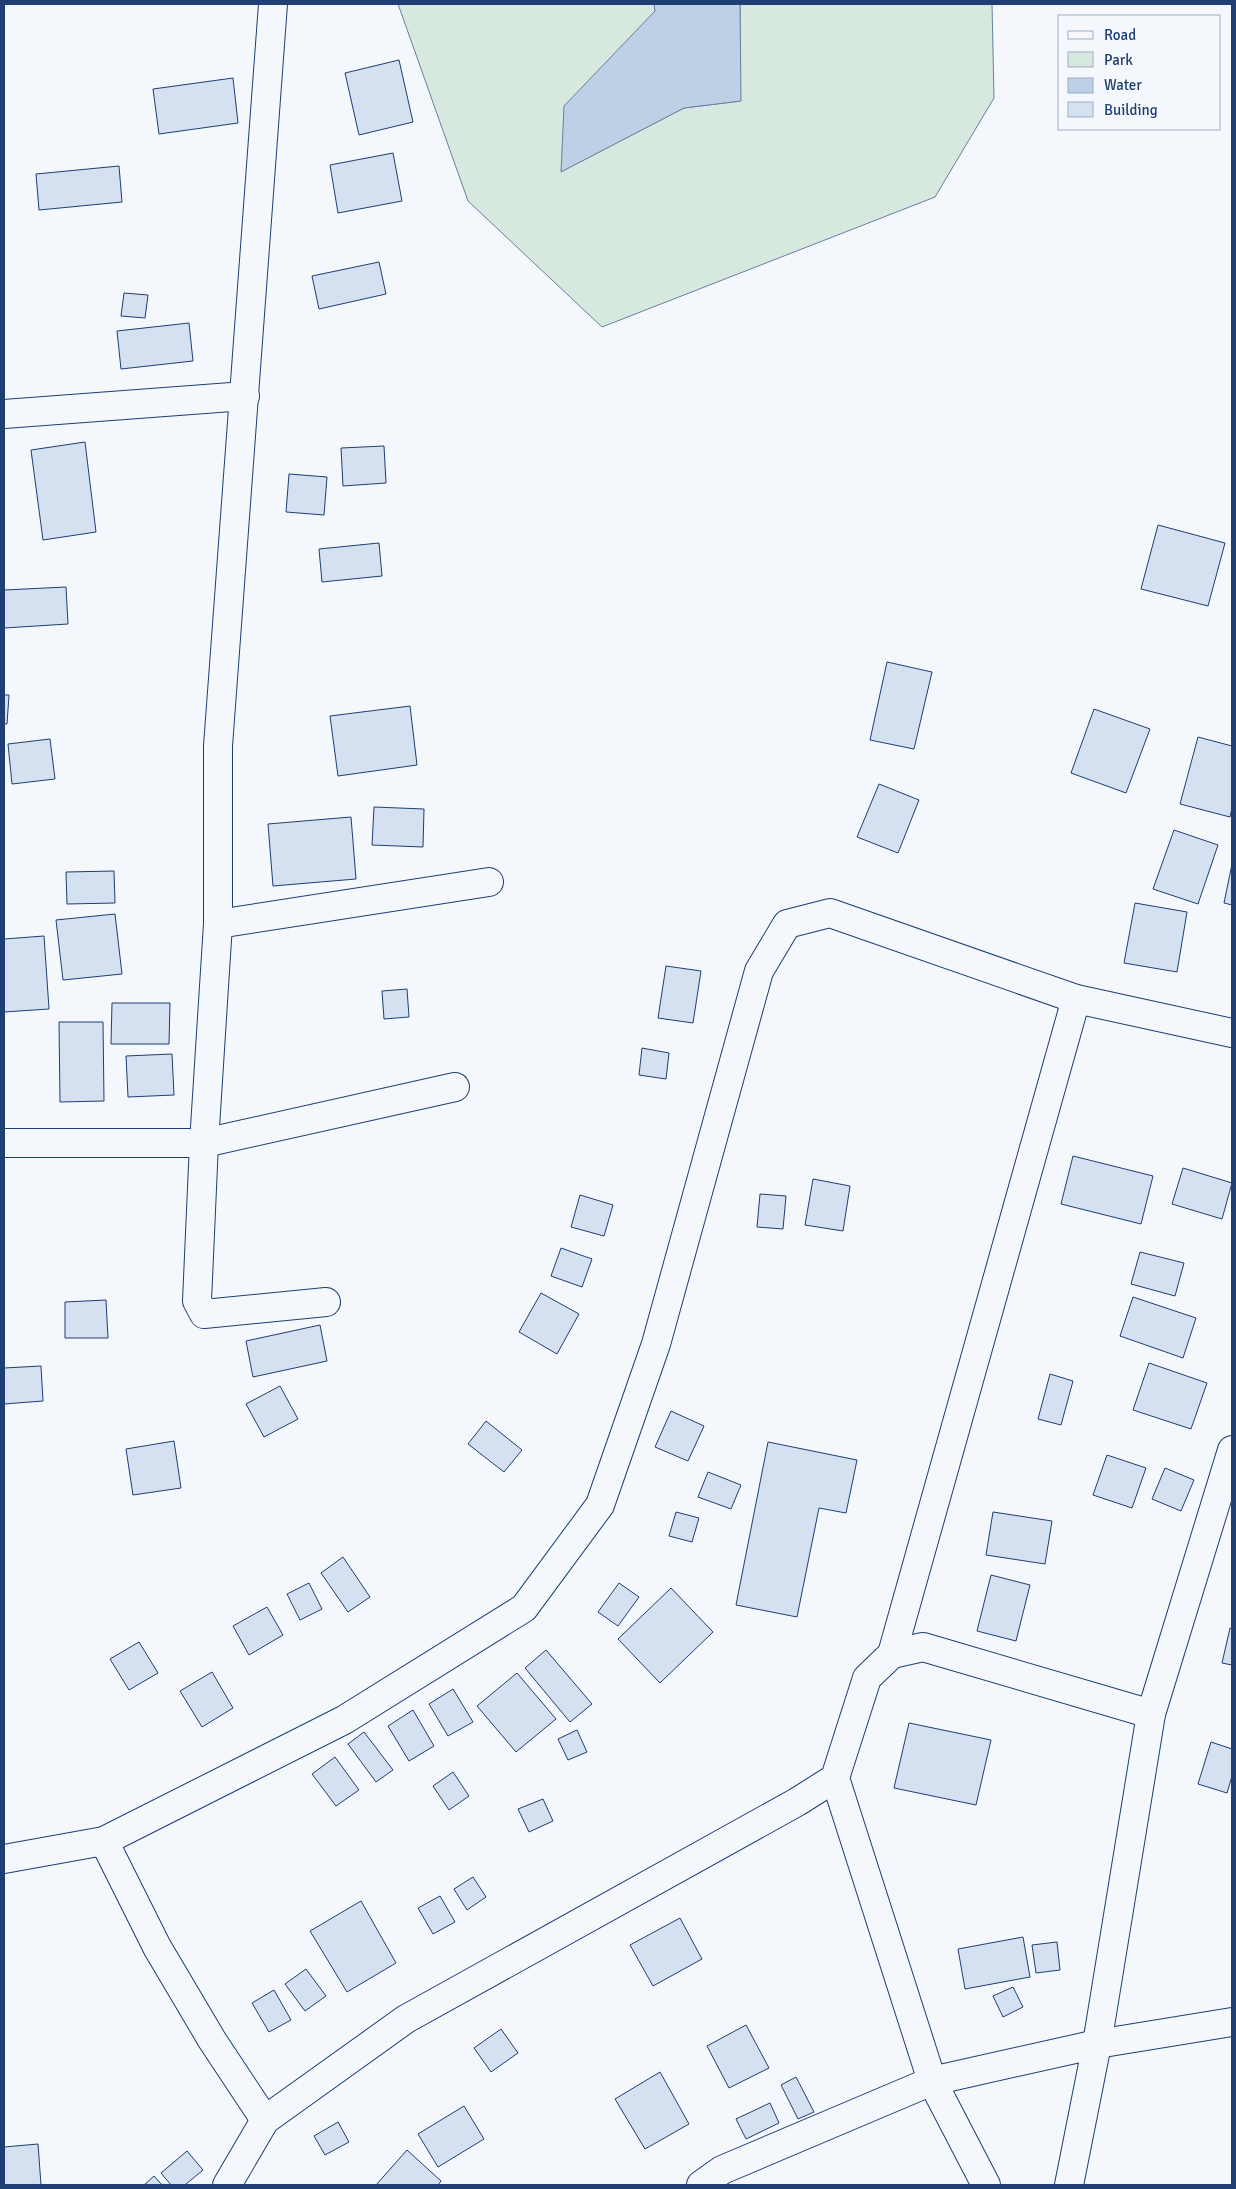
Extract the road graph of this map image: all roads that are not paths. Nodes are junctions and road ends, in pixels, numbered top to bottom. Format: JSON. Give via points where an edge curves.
{"nodes":[{"id":1,"x":273,"y":4,"type":"edge"},
{"id":2,"x":245,"y":396,"type":"junction"},
{"id":3,"x":4,"y":414,"type":"edge"},
{"id":4,"x":489,"y":882,"type":"dead end"},
{"id":5,"x":218,"y":924,"type":"junction"},
{"id":6,"x":1076,"y":999,"type":"junction"},
{"id":7,"x":1232,"y":1033,"type":"edge"},
{"id":8,"x":455,"y":1087,"type":"dead end"},
{"id":9,"x":4,"y":1143,"type":"edge"},
{"id":10,"x":204,"y":1143,"type":"junction"},
{"id":11,"x":326,"y":1302,"type":"dead end"},
{"id":12,"x":1232,"y":1450,"type":"edge"},
{"id":13,"x":892,"y":1654,"type":"junction"},
{"id":14,"x":1151,"y":1714,"type":"junction"},
{"id":15,"x":835,"y":1778,"type":"junction"},
{"id":16,"x":104,"y":1841,"type":"junction"},
{"id":17,"x":4,"y":1859,"type":"edge"},
{"id":18,"x":1232,"y":2022,"type":"edge"},
{"id":19,"x":1097,"y":2044,"type":"junction"},
{"id":20,"x":932,"y":2081,"type":"junction"},
{"id":21,"x":265,"y":2120,"type":"junction"},
{"id":22,"x":227,"y":2185,"type":"edge"},
{"id":23,"x":701,"y":2185,"type":"edge"},
{"id":24,"x":986,"y":2185,"type":"edge"},
{"id":25,"x":1069,"y":2185,"type":"edge"}],
"edges":[{"from":1,"to":2,"type":"street"},
{"from":2,"to":3,"type":"street"},
{"from":2,"to":5,"type":"street","via":[[218,746]]},
{"from":4,"to":5,"type":"street"},
{"from":5,"to":10,"type":"street"},
{"from":6,"to":7,"type":"street"},
{"from":6,"to":13,"type":"street"},
{"from":6,"to":16,"type":"street","via":[[830,913],[788,924],[759,971],[656,1344],[600,1505],[530,1600],[524,1608],[344,1720]]},
{"from":8,"to":10,"type":"street"},
{"from":9,"to":10,"type":"street"},
{"from":10,"to":11,"type":"street","via":[[197,1301],[204,1314]]},
{"from":12,"to":14,"type":"street"},
{"from":13,"to":14,"type":"street","via":[[923,1647]]},
{"from":13,"to":15,"type":"street","via":[[867,1678]]},
{"from":14,"to":19,"type":"street"},
{"from":15,"to":20,"type":"street"},
{"from":15,"to":21,"type":"street","via":[[406,2019]]},
{"from":16,"to":17,"type":"street"},
{"from":16,"to":21,"type":"street","via":[[162,1956]]},
{"from":18,"to":19,"type":"street"},
{"from":19,"to":20,"type":"street"},
{"from":19,"to":25,"type":"street"},
{"from":20,"to":23,"type":"street","via":[[722,2170]]},
{"from":20,"to":24,"type":"street"},
{"from":21,"to":22,"type":"street"}]}
